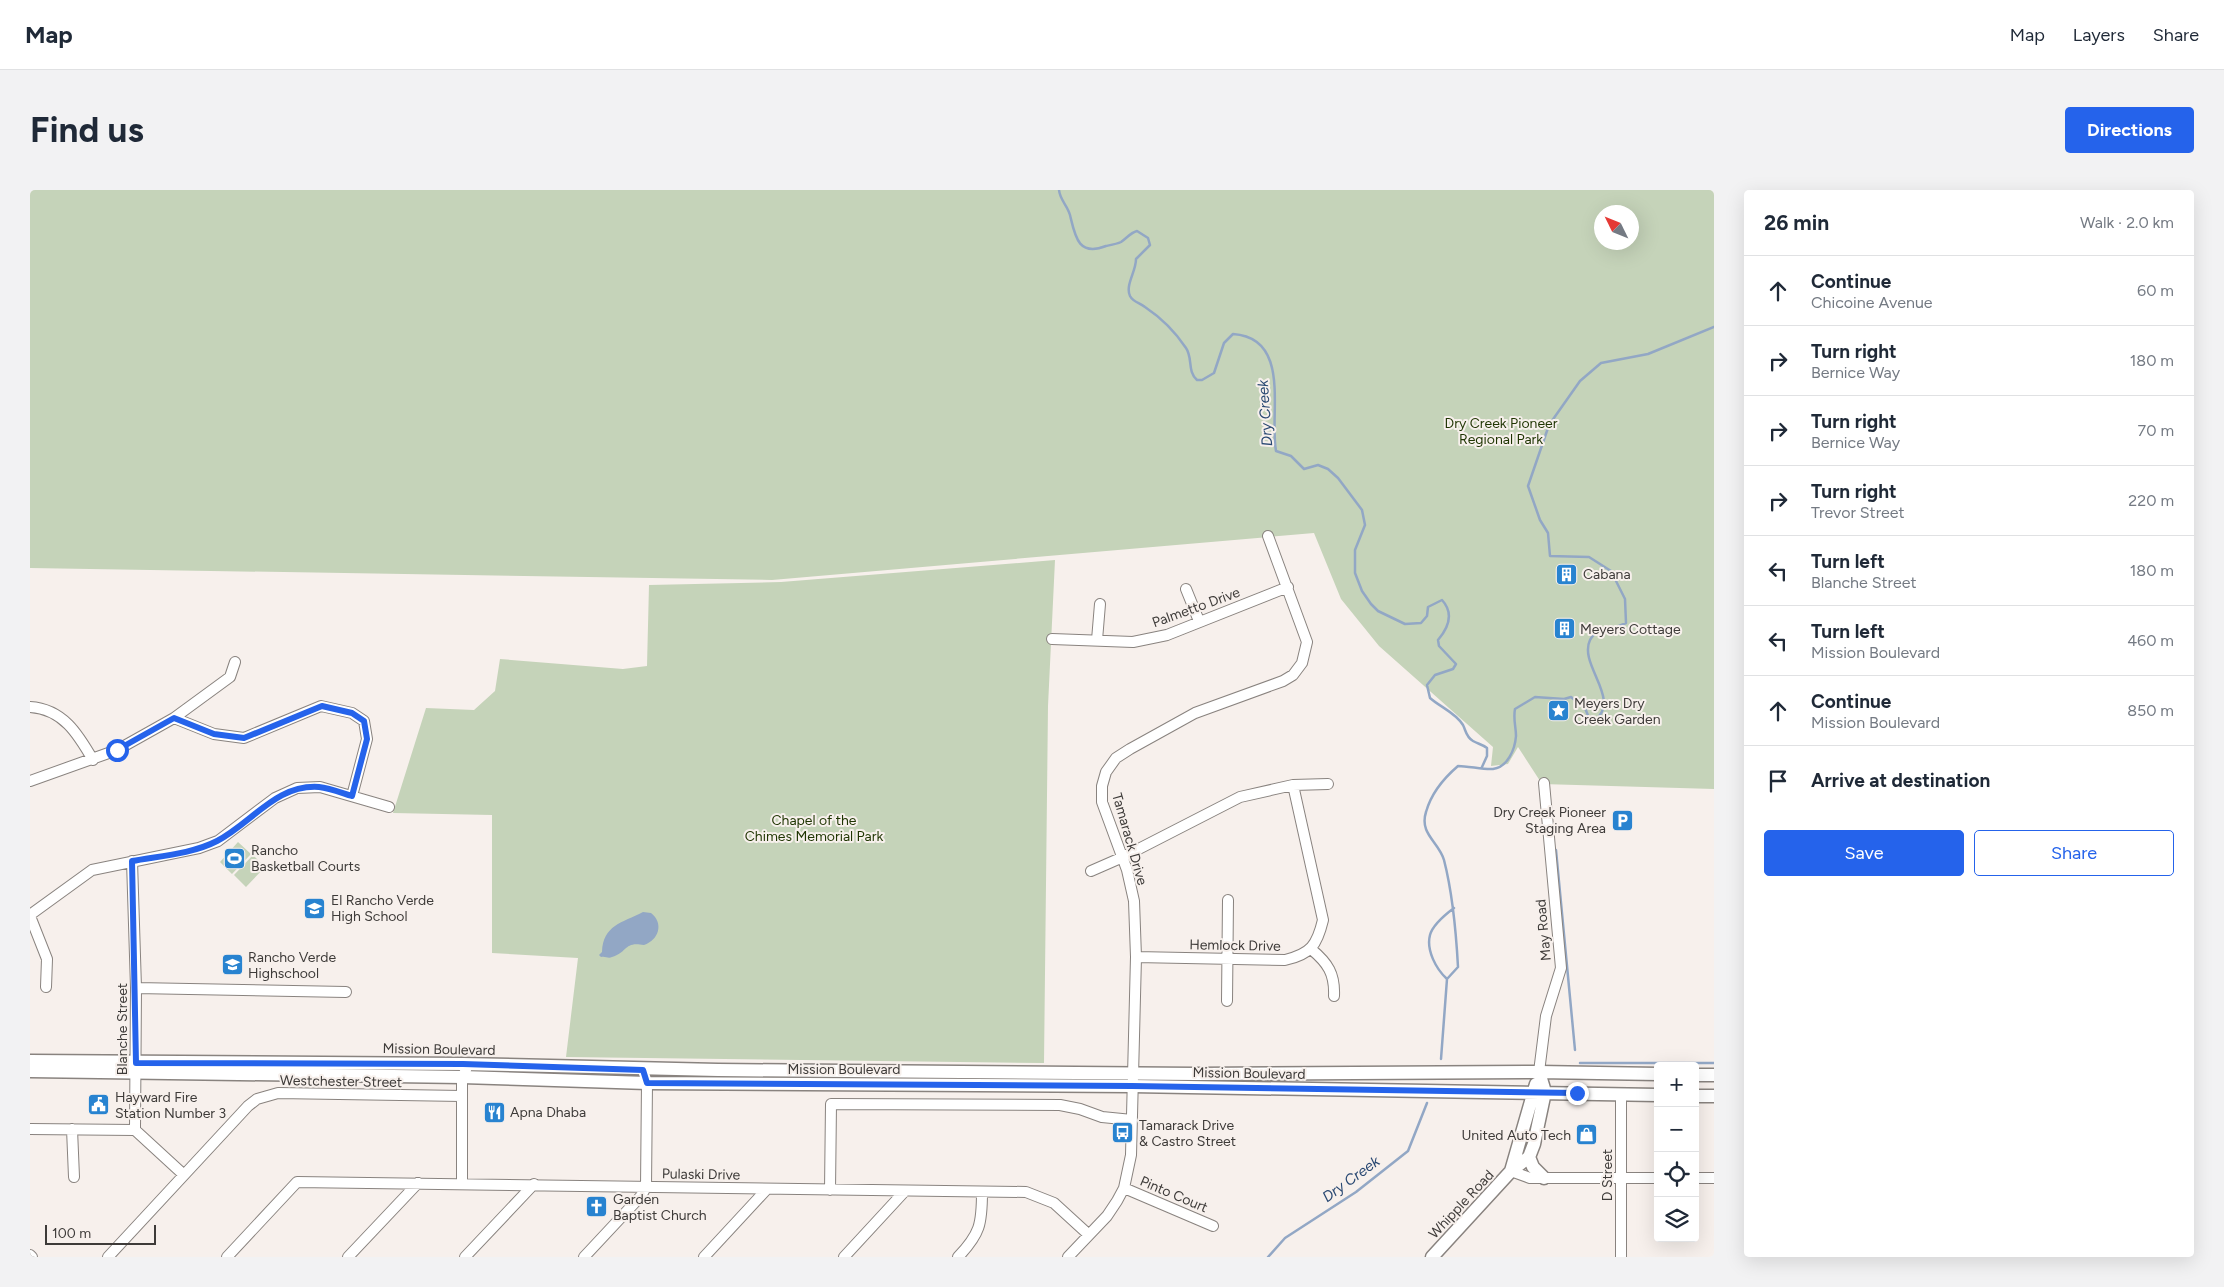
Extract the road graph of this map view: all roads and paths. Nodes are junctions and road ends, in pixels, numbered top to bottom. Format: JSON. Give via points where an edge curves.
{"nodes":[{"id":1,"x":1268,"y":536,"type":"dead end"},
{"id":2,"x":1288,"y":587,"type":"junction"},
{"id":3,"x":1186,"y":589,"type":"dead end"},
{"id":4,"x":1100,"y":604,"type":"dead end"},
{"id":5,"x":1199,"y":621,"type":"junction"},
{"id":6,"x":1052,"y":639,"type":"dead end"},
{"id":7,"x":1097,"y":640,"type":"junction"},
{"id":8,"x":235,"y":662,"type":"dead end"},
{"id":9,"x":30,"y":707,"type":"edge"},
{"id":10,"x":174,"y":718,"type":"junction"},
{"id":11,"x":93,"y":760,"type":"junction"},
{"id":12,"x":30,"y":781,"type":"edge"},
{"id":13,"x":1544,"y":783,"type":"dead end"},
{"id":14,"x":1328,"y":784,"type":"dead end"},
{"id":15,"x":1293,"y":785,"type":"junction"},
{"id":16,"x":352,"y":796,"type":"junction"},
{"id":17,"x":389,"y":807,"type":"dead end"},
{"id":18,"x":1123,"y":857,"type":"junction"},
{"id":19,"x":132,"y":861,"type":"junction"},
{"id":20,"x":1091,"y":871,"type":"dead end"},
{"id":21,"x":1228,"y":900,"type":"dead end"},
{"id":22,"x":30,"y":916,"type":"edge"},
{"id":23,"x":1311,"y":949,"type":"junction"},
{"id":24,"x":1136,"y":957,"type":"junction"},
{"id":25,"x":1227,"y":959,"type":"junction"},
{"id":26,"x":46,"y":987,"type":"dead end"},
{"id":27,"x":136,"y":988,"type":"junction"},
{"id":28,"x":346,"y":992,"type":"dead end"},
{"id":29,"x":1334,"y":996,"type":"dead end"},
{"id":30,"x":1227,"y":1000,"type":"dead end"},
{"id":31,"x":30,"y":1061,"type":"edge"},
{"id":32,"x":469,"y":1064,"type":"junction"},
{"id":33,"x":136,"y":1068,"type":"junction"},
{"id":34,"x":643,"y":1070,"type":"junction"},
{"id":35,"x":30,"y":1071,"type":"edge"},
{"id":36,"x":1539,"y":1072,"type":"junction"},
{"id":37,"x":1654,"y":1074,"type":"edge"},
{"id":38,"x":1699,"y":1075,"type":"edge"},
{"id":39,"x":1714,"y":1075,"type":"edge"},
{"id":40,"x":462,"y":1077,"type":"junction"},
{"id":41,"x":1132,"y":1080,"type":"junction"},
{"id":42,"x":647,"y":1083,"type":"junction"},
{"id":43,"x":1539,"y":1092,"type":"junction"},
{"id":44,"x":1621,"y":1094,"type":"junction"},
{"id":45,"x":1654,"y":1095,"type":"edge"},
{"id":46,"x":462,"y":1096,"type":"junction"},
{"id":47,"x":1699,"y":1096,"type":"edge"},
{"id":48,"x":1714,"y":1096,"type":"edge"},
{"id":49,"x":1132,"y":1120,"type":"junction"},
{"id":50,"x":30,"y":1129,"type":"edge"},
{"id":51,"x":72,"y":1129,"type":"junction"},
{"id":52,"x":135,"y":1130,"type":"junction"},
{"id":53,"x":1529,"y":1157,"type":"junction"},
{"id":54,"x":1511,"y":1171,"type":"junction"},
{"id":55,"x":184,"y":1175,"type":"junction"},
{"id":56,"x":74,"y":1177,"type":"dead end"},
{"id":57,"x":1544,"y":1178,"type":"junction"},
{"id":58,"x":1621,"y":1178,"type":"junction"},
{"id":59,"x":1654,"y":1178,"type":"edge"},
{"id":60,"x":1699,"y":1178,"type":"edge"},
{"id":61,"x":1714,"y":1178,"type":"edge"},
{"id":62,"x":418,"y":1183,"type":"junction"},
{"id":63,"x":462,"y":1183,"type":"junction"},
{"id":64,"x":534,"y":1184,"type":"junction"},
{"id":65,"x":646,"y":1187,"type":"junction"},
{"id":66,"x":1124,"y":1188,"type":"junction"},
{"id":67,"x":768,"y":1189,"type":"junction"},
{"id":68,"x":830,"y":1190,"type":"junction"},
{"id":69,"x":904,"y":1192,"type":"junction"},
{"id":70,"x":982,"y":1192,"type":"junction"},
{"id":71,"x":1214,"y":1226,"type":"dead end"},
{"id":72,"x":1089,"y":1235,"type":"junction"},
{"id":73,"x":108,"y":1257,"type":"edge"},
{"id":74,"x":227,"y":1257,"type":"edge"},
{"id":75,"x":348,"y":1257,"type":"edge"},
{"id":76,"x":465,"y":1257,"type":"edge"},
{"id":77,"x":584,"y":1257,"type":"edge"},
{"id":78,"x":704,"y":1257,"type":"edge"},
{"id":79,"x":844,"y":1257,"type":"edge"},
{"id":80,"x":958,"y":1257,"type":"edge"},
{"id":81,"x":1068,"y":1257,"type":"edge"},
{"id":82,"x":1432,"y":1257,"type":"edge"},
{"id":83,"x":1621,"y":1257,"type":"edge"}],
"edges":[{"from":1,"to":2,"type":"street","name":"Tamarack Drive"},
{"from":2,"to":5,"type":"street","name":"Palmetto Drive"},
{"from":2,"to":18,"type":"street","name":"Tamarack Drive","via":[[1307,642],[1302,663],[1293,676],[1195,713],[1116,758],[1106,772],[1102,802]]},
{"from":3,"to":5,"type":"street"},
{"from":4,"to":7,"type":"street"},
{"from":5,"to":7,"type":"street","name":"Palmetto Drive","via":[[1167,635],[1133,642]]},
{"from":6,"to":7,"type":"street","name":"Palmetto Drive"},
{"from":8,"to":10,"type":"street","via":[[230,677]]},
{"from":9,"to":11,"type":"street","via":[[57,715],[77,732]]},
{"from":10,"to":11,"type":"street"},
{"from":10,"to":16,"type":"street","via":[[214,734],[244,738],[322,706],[352,713],[364,721],[367,739]]},
{"from":11,"to":12,"type":"street"},
{"from":13,"to":36,"type":"street","name":"May Road","via":[[1561,968],[1546,1016]]},
{"from":14,"to":15,"type":"street"},
{"from":15,"to":18,"type":"street","via":[[1240,797]]},
{"from":15,"to":23,"type":"street","via":[[1323,920]]},
{"from":16,"to":17,"type":"street"},
{"from":16,"to":19,"type":"street","via":[[320,787],[297,788],[275,798],[218,841],[199,848]]},
{"from":18,"to":20,"type":"street"},
{"from":18,"to":24,"type":"street","name":"Tamarack Drive","via":[[1134,901]]},
{"from":19,"to":22,"type":"street","via":[[92,870]]},
{"from":19,"to":27,"type":"street","name":"Blanche Street"},
{"from":21,"to":25,"type":"street"},
{"from":22,"to":26,"type":"street","via":[[48,959]]},
{"from":23,"to":25,"type":"street","name":"Hemlock Drive","via":[[1285,960]]},
{"from":23,"to":29,"type":"street","via":[[1332,972]]},
{"from":24,"to":25,"type":"street","name":"Hemlock Drive"},
{"from":24,"to":41,"type":"street","name":"Tamarack Drive"},
{"from":25,"to":30,"type":"street"},
{"from":27,"to":28,"type":"street"},
{"from":27,"to":33,"type":"street","name":"Blanche Street"},
{"from":31,"to":33,"type":"main road","name":"Mission Boulevard"},
{"from":32,"to":33,"type":"main road","name":"Mission Boulevard"},
{"from":32,"to":34,"type":"main road","name":"Mission Boulevard"},
{"from":32,"to":40,"type":"street"},
{"from":33,"to":35,"type":"main road","name":"Mission Boulevard"},
{"from":33,"to":40,"type":"main road","name":"Mission Boulevard"},
{"from":33,"to":52,"type":"street","name":"Blanche Street"},
{"from":34,"to":41,"type":"main road","name":"Mission Boulevard"},
{"from":34,"to":42,"type":"street"},
{"from":36,"to":37,"type":"main road","name":"Mission Boulevard"},
{"from":36,"to":41,"type":"main road","name":"Mission Boulevard"},
{"from":36,"to":43,"type":"main road","name":"Whipple Road"},
{"from":38,"to":39,"type":"main road"},
{"from":40,"to":42,"type":"main road","name":"Mission Boulevard"},
{"from":40,"to":46,"type":"street"},
{"from":41,"to":42,"type":"main road","name":"Mission Boulevard"},
{"from":41,"to":43,"type":"main road","name":"Mission Boulevard"},
{"from":41,"to":49,"type":"street","name":"Tamarack Drive"},
{"from":42,"to":65,"type":"street"},
{"from":43,"to":44,"type":"main road","name":"Mission Boulevard"},
{"from":43,"to":53,"type":"main road","name":"Whipple Road","via":[[1534,1144]]},
{"from":43,"to":54,"type":"main road","name":"Whipple Road"},
{"from":44,"to":45,"type":"main road","name":"Mission Boulevard"},
{"from":44,"to":58,"type":"street","name":"D Street"},
{"from":46,"to":55,"type":"street","name":"Westchester Street","via":[[267,1095],[248,1106]]},
{"from":46,"to":63,"type":"street"},
{"from":47,"to":48,"type":"main road"},
{"from":49,"to":66,"type":"street","name":"Tamarack Drive","via":[[1131,1155]]},
{"from":49,"to":68,"type":"street","via":[[1102,1117],[1060,1105],[831,1104]]},
{"from":50,"to":51,"type":"street"},
{"from":51,"to":52,"type":"street"},
{"from":51,"to":56,"type":"street"},
{"from":52,"to":55,"type":"street"},
{"from":53,"to":54,"type":"main road","name":"Whipple Road"},
{"from":53,"to":57,"type":"main road","via":[[1533,1167]]},
{"from":54,"to":57,"type":"street","via":[[1530,1178]]},
{"from":54,"to":82,"type":"main road","name":"Whipple Road"},
{"from":55,"to":73,"type":"street","name":"Westchester Street"},
{"from":57,"to":58,"type":"street"},
{"from":58,"to":59,"type":"street"},
{"from":58,"to":83,"type":"street","name":"D Street"},
{"from":60,"to":61,"type":"street"},
{"from":62,"to":63,"type":"street","name":"Pulaski Drive"},
{"from":62,"to":74,"type":"street","name":"Pulaski Drive","via":[[297,1182]]},
{"from":62,"to":75,"type":"street"},
{"from":63,"to":64,"type":"street","name":"Pulaski Drive"},
{"from":64,"to":65,"type":"street","name":"Pulaski Drive"},
{"from":64,"to":76,"type":"street"},
{"from":65,"to":67,"type":"street","name":"Pulaski Drive"},
{"from":65,"to":77,"type":"street"},
{"from":66,"to":71,"type":"street","name":"Pinto Court"},
{"from":66,"to":72,"type":"street","name":"Tamarack Drive","via":[[1107,1216]]},
{"from":67,"to":68,"type":"street","name":"Pulaski Drive"},
{"from":67,"to":78,"type":"street"},
{"from":68,"to":69,"type":"street","name":"Pulaski Drive"},
{"from":69,"to":70,"type":"street","name":"Pulaski Drive"},
{"from":69,"to":79,"type":"street"},
{"from":70,"to":72,"type":"street","name":"Pulaski Drive","via":[[1026,1192],[1044,1198]]},
{"from":70,"to":80,"type":"street","via":[[980,1227]]},
{"from":72,"to":81,"type":"street","name":"Tamarack Drive"}]}
